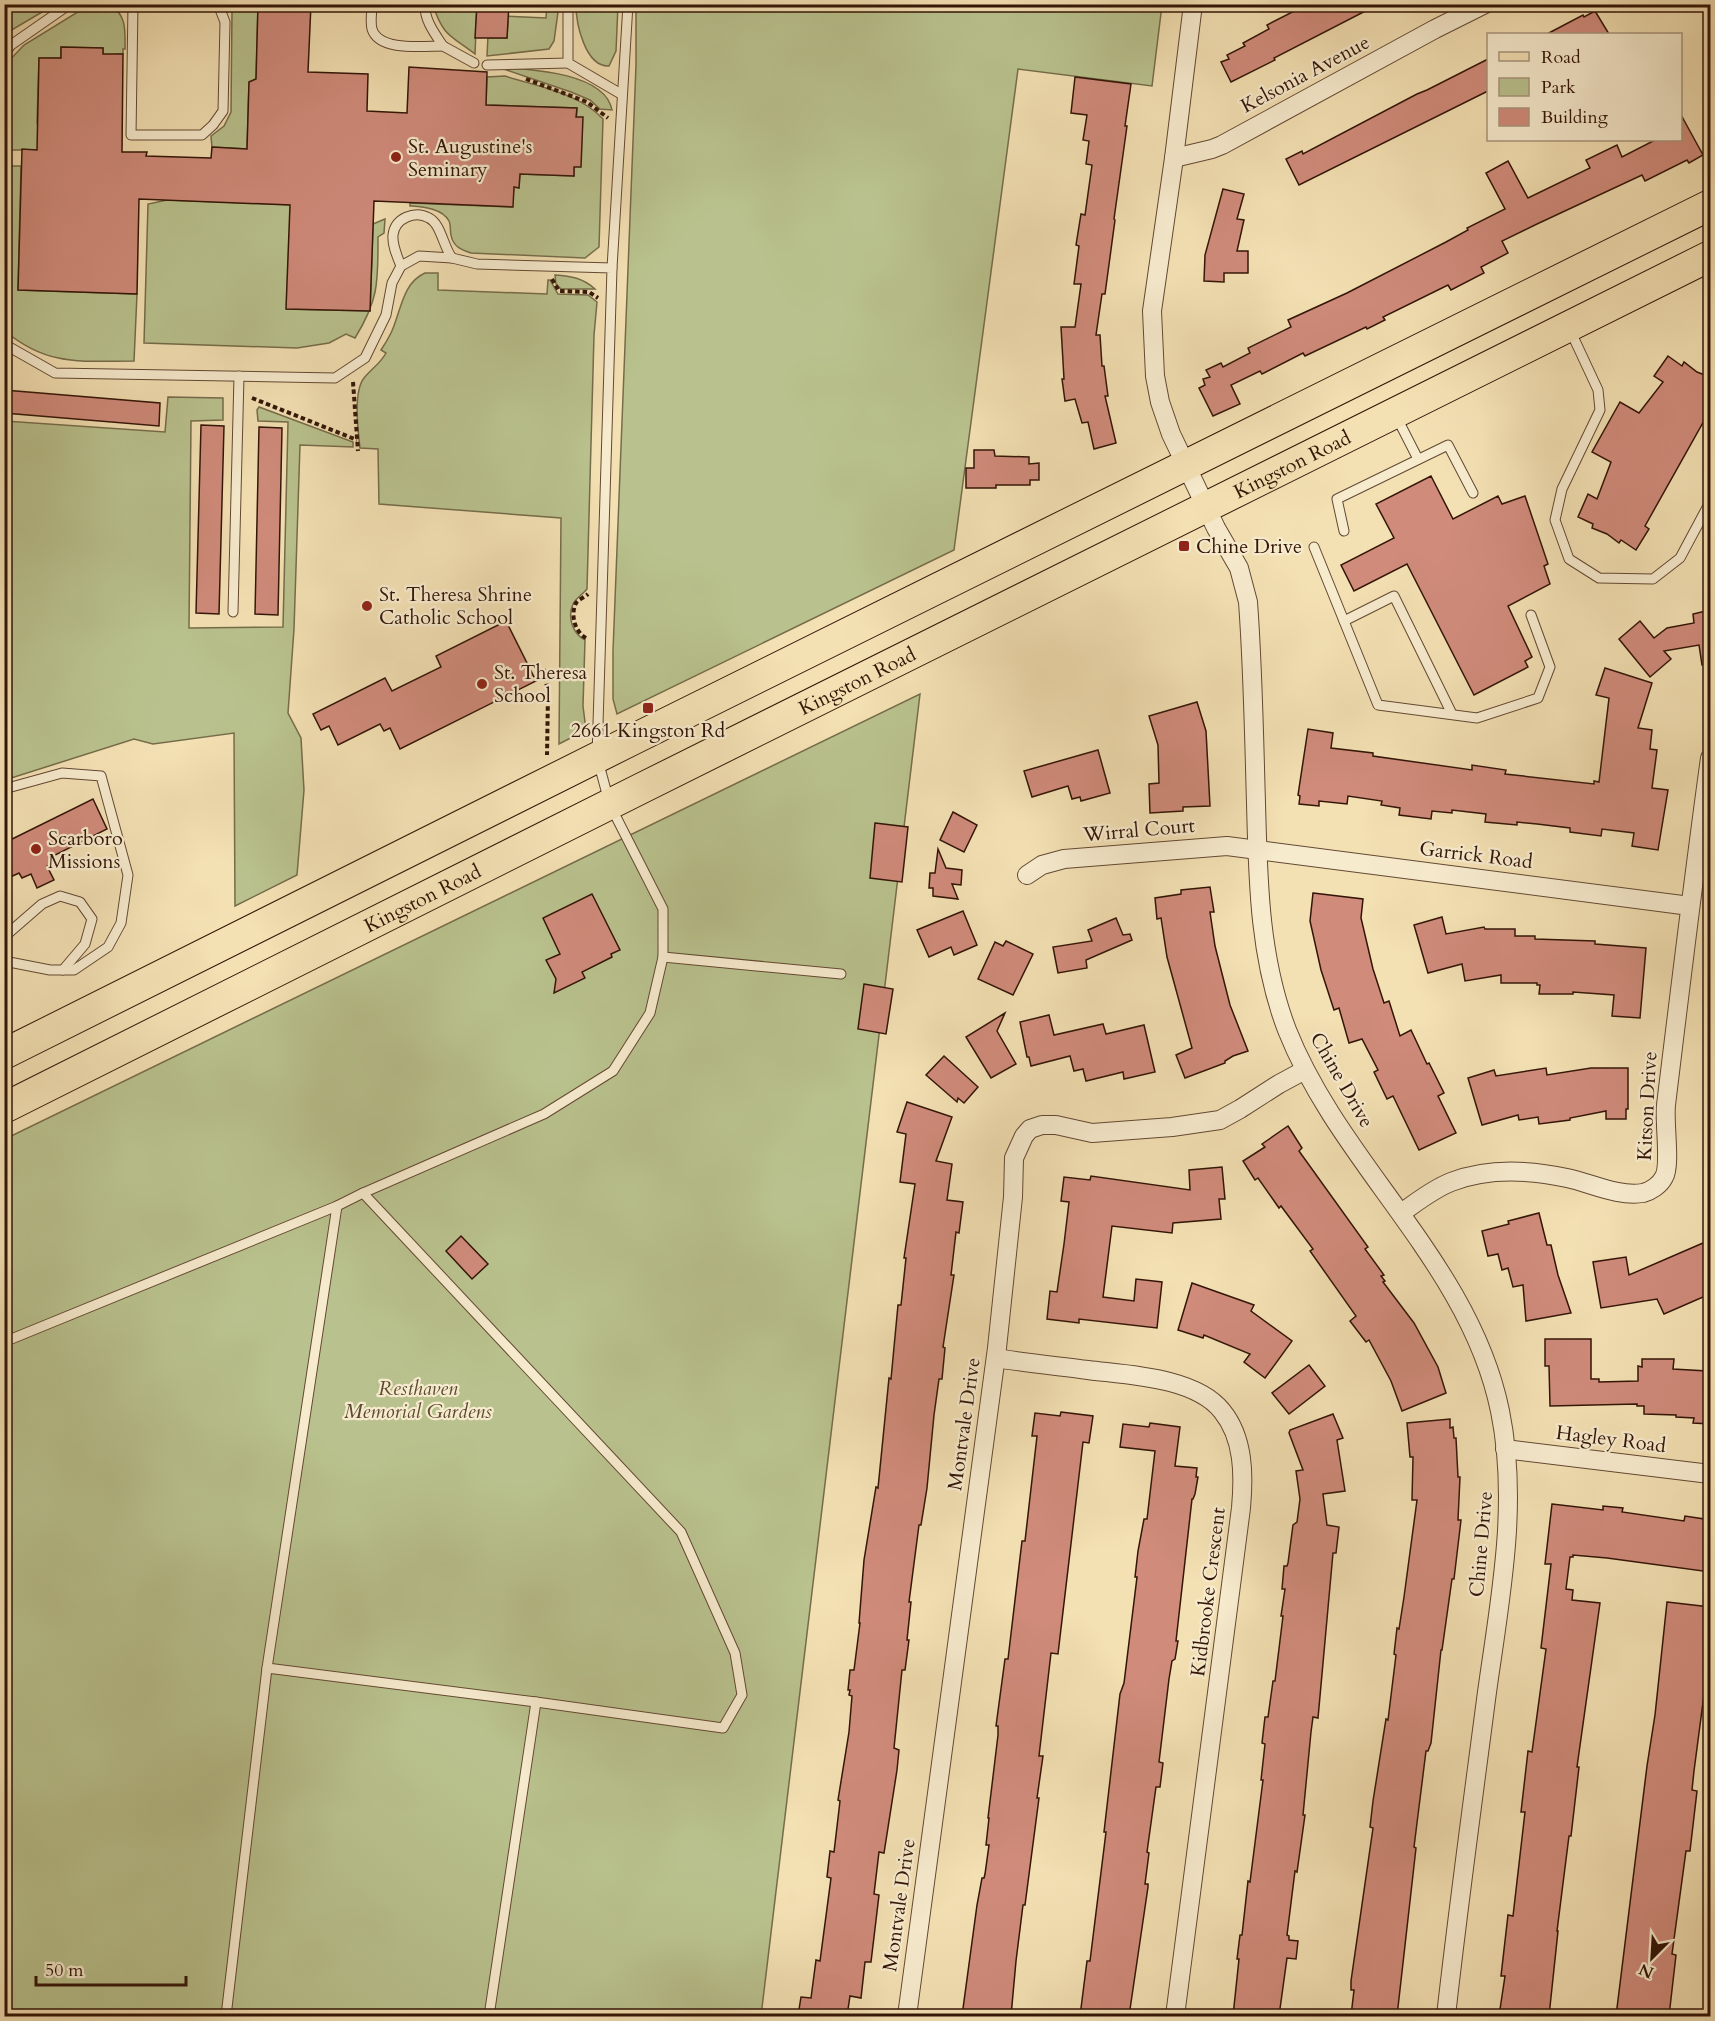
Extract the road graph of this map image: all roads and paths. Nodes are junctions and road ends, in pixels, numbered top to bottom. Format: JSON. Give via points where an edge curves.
{"nodes":[{"id":1,"x":70,"y":4,"type":"edge"},
{"id":2,"x":134,"y":4,"type":"edge"},
{"id":3,"x":218,"y":4,"type":"edge"},
{"id":4,"x":372,"y":4,"type":"edge"},
{"id":5,"x":425,"y":4,"type":"edge"},
{"id":6,"x":568,"y":4,"type":"edge"},
{"id":7,"x":628,"y":4,"type":"edge"},
{"id":8,"x":1193,"y":4,"type":"edge"},
{"id":9,"x":1485,"y":4,"type":"edge"},
{"id":10,"x":443,"y":46,"type":"junction"},
{"id":11,"x":4,"y":54,"type":"edge"},
{"id":12,"x":474,"y":63,"type":"dead end"},
{"id":13,"x":568,"y":63,"type":"junction"},
{"id":14,"x":487,"y":65,"type":"joint"},
{"id":15,"x":621,"y":94,"type":"junction"},
{"id":16,"x":620,"y":128,"type":"junction"},
{"id":17,"x":1174,"y":158,"type":"junction"},
{"id":18,"x":1710,"y":205,"type":"edge"},
{"id":19,"x":1710,"y":256,"type":"edge"},
{"id":20,"x":452,"y":258,"type":"junction"},
{"id":21,"x":401,"y":266,"type":"junction"},
{"id":22,"x":552,"y":266,"type":"junction"},
{"id":23,"x":612,"y":268,"type":"junction"},
{"id":24,"x":602,"y":307,"type":"dead end"},
{"id":25,"x":1568,"y":327,"type":"junction"},
{"id":26,"x":4,"y":344,"type":"edge"},
{"id":27,"x":352,"y":366,"type":"junction"},
{"id":28,"x":239,"y":376,"type":"junction"},
{"id":29,"x":239,"y":393,"type":"junction"},
{"id":30,"x":1395,"y":413,"type":"junction"},
{"id":31,"x":357,"y":440,"type":"junction"},
{"id":32,"x":358,"y":451,"type":"dead end"},
{"id":33,"x":1418,"y":459,"type":"junction"},
{"id":34,"x":1186,"y":464,"type":"junction"},
{"id":35,"x":1473,"y":493,"type":"dead end"},
{"id":36,"x":1710,"y":502,"type":"edge"},
{"id":37,"x":1207,"y":507,"type":"junction"},
{"id":38,"x":1344,"y":531,"type":"dead end"},
{"id":39,"x":1314,"y":547,"type":"dead end"},
{"id":40,"x":591,"y":590,"type":"dead end"},
{"id":41,"x":234,"y":612,"type":"dead end"},
{"id":42,"x":1531,"y":615,"type":"dead end"},
{"id":43,"x":1344,"y":621,"type":"junction"},
{"id":44,"x":588,"y":647,"type":"dead end"},
{"id":45,"x":544,"y":669,"type":"dead end"},
{"id":46,"x":1452,"y":714,"type":"junction"},
{"id":47,"x":547,"y":756,"type":"dead end"},
{"id":48,"x":597,"y":757,"type":"junction"},
{"id":49,"x":1710,"y":758,"type":"edge"},
{"id":50,"x":4,"y":789,"type":"edge"},
{"id":51,"x":609,"y":805,"type":"junction"},
{"id":52,"x":1257,"y":850,"type":"junction"},
{"id":53,"x":1027,"y":875,"type":"dead end"},
{"id":54,"x":1690,"y":906,"type":"junction"},
{"id":55,"x":4,"y":937,"type":"edge"},
{"id":56,"x":663,"y":957,"type":"junction"},
{"id":57,"x":4,"y":962,"type":"edge"},
{"id":58,"x":63,"y":970,"type":"junction"},
{"id":59,"x":841,"y":974,"type":"dead end"},
{"id":60,"x":4,"y":1054,"type":"edge"},
{"id":61,"x":1305,"y":1070,"type":"junction"},
{"id":62,"x":4,"y":1108,"type":"edge"},
{"id":63,"x":363,"y":1193,"type":"junction"},
{"id":64,"x":337,"y":1206,"type":"junction"},
{"id":65,"x":1401,"y":1212,"type":"junction"},
{"id":66,"x":4,"y":1342,"type":"edge"},
{"id":67,"x":996,"y":1358,"type":"junction"},
{"id":68,"x":1505,"y":1449,"type":"junction"},
{"id":69,"x":1710,"y":1474,"type":"edge"},
{"id":70,"x":267,"y":1668,"type":"junction"},
{"id":71,"x":536,"y":1702,"type":"junction"},
{"id":72,"x":226,"y":2016,"type":"edge"},
{"id":73,"x":489,"y":2016,"type":"edge"},
{"id":74,"x":907,"y":2016,"type":"edge"},
{"id":75,"x":1175,"y":2016,"type":"edge"},
{"id":76,"x":1446,"y":2016,"type":"edge"}],
"edges":[{"from":1,"to":11,"type":"lane"},
{"from":2,"to":3,"type":"lane","via":[[131,135],[202,135],[223,111],[225,22]]},
{"from":4,"to":10,"type":"lane","via":[[372,29],[379,39],[393,46]]},
{"from":5,"to":10,"type":"lane","via":[[432,30]]},
{"from":6,"to":13,"type":"lane"},
{"from":7,"to":15,"type":"lane"},
{"from":8,"to":17,"type":"street","name":"Chine Drive"},
{"from":9,"to":17,"type":"street","name":"Kelsonia Avenue","via":[[1222,145]]},
{"from":10,"to":12,"type":"lane"},
{"from":13,"to":14,"type":"lane"},
{"from":13,"to":15,"type":"lane"},
{"from":14,"to":16,"type":"path","via":[[588,102]]},
{"from":15,"to":16,"type":"lane"},
{"from":16,"to":23,"type":"lane"},
{"from":17,"to":34,"type":"street","name":"Chine Drive","via":[[1152,311],[1152,336],[1160,402]]},
{"from":18,"to":34,"type":"main road"},
{"from":19,"to":25,"type":"main road","name":"Kingston Road"},
{"from":20,"to":21,"type":"lane","via":[[419,256]]},
{"from":20,"to":21,"type":"lane","via":[[438,227],[419,214],[398,223],[393,233]]},
{"from":20,"to":22,"type":"lane","via":[[477,264]]},
{"from":21,"to":27,"type":"lane","via":[[392,283],[386,315],[365,358]]},
{"from":22,"to":23,"type":"lane"},
{"from":22,"to":24,"type":"path","via":[[553,281],[559,291],[589,292],[598,297]]},
{"from":23,"to":48,"type":"lane"},
{"from":25,"to":30,"type":"main road","name":"Kingston Road"},
{"from":25,"to":36,"type":"lane","via":[[1598,390],[1600,410],[1562,489],[1555,520],[1569,559],[1599,578],[1653,579],[1680,558]]},
{"from":26,"to":28,"type":"lane","via":[[55,373]]},
{"from":27,"to":28,"type":"lane","via":[[335,378]]},
{"from":27,"to":31,"type":"path"},
{"from":28,"to":29,"type":"lane"},
{"from":29,"to":31,"type":"path"},
{"from":29,"to":41,"type":"lane"},
{"from":30,"to":33,"type":"lane"},
{"from":30,"to":37,"type":"main road","name":"Kingston Road"},
{"from":31,"to":32,"type":"path"},
{"from":33,"to":35,"type":"lane","via":[[1448,445]]},
{"from":33,"to":38,"type":"lane","via":[[1337,500]]},
{"from":34,"to":37,"type":"street","name":"Chine Drive"},
{"from":34,"to":48,"type":"main road"},
{"from":37,"to":51,"type":"main road","name":"Kingston Road"},
{"from":37,"to":52,"type":"street","name":"Chine Drive","via":[[1239,568],[1248,602]]},
{"from":39,"to":43,"type":"lane"},
{"from":40,"to":44,"type":"path","via":[[574,611],[575,626],[589,640]]},
{"from":42,"to":46,"type":"lane","via":[[1550,667],[1538,698],[1477,718]]},
{"from":43,"to":46,"type":"lane","via":[[1378,705]]},
{"from":43,"to":46,"type":"lane","via":[[1394,596]]},
{"from":45,"to":47,"type":"path","via":[[548,693]]},
{"from":48,"to":51,"type":"lane"},
{"from":48,"to":60,"type":"main road"},
{"from":49,"to":54,"type":"street","name":"Kitson Drive"},
{"from":50,"to":58,"type":"lane","via":[[62,773],[101,776],[128,875],[121,923],[108,947],[74,970]]},
{"from":51,"to":56,"type":"lane","via":[[663,909]]},
{"from":51,"to":62,"type":"main road","name":"Kingston Road"},
{"from":52,"to":53,"type":"street","name":"Wirral Court","via":[[1227,846],[1064,859],[1042,865]]},
{"from":52,"to":54,"type":"street","name":"Garrick Road"},
{"from":52,"to":61,"type":"street","name":"Chine Drive","via":[[1260,911],[1269,969],[1286,1026]]},
{"from":54,"to":65,"type":"street","name":"Kitson Drive","via":[[1665,1111],[1667,1168],[1651,1191],[1613,1191],[1567,1178],[1503,1171],[1451,1182]]},
{"from":55,"to":58,"type":"lane","via":[[42,904],[60,896],[80,902],[92,919],[85,945]]},
{"from":56,"to":59,"type":"lane"},
{"from":56,"to":63,"type":"lane","via":[[650,1013],[613,1071],[544,1114]]},
{"from":57,"to":58,"type":"lane"},
{"from":61,"to":65,"type":"street","name":"Chine Drive"},
{"from":61,"to":67,"type":"street","name":"Montvale Drive","via":[[1220,1120],[1092,1133],[1056,1125],[1030,1129],[1014,1158]]},
{"from":63,"to":64,"type":"lane"},
{"from":63,"to":71,"type":"lane","via":[[681,1532],[735,1653],[742,1695],[723,1728]]},
{"from":64,"to":66,"type":"lane"},
{"from":64,"to":70,"type":"lane"},
{"from":65,"to":68,"type":"street","name":"Chine Drive","via":[[1474,1332],[1499,1406]]},
{"from":67,"to":74,"type":"street","name":"Montvale Drive"},
{"from":67,"to":75,"type":"street","name":"Kidbrooke Crescent","via":[[1149,1378],[1184,1387],[1205,1396],[1221,1410],[1239,1447],[1241,1508]]},
{"from":68,"to":69,"type":"street","name":"Hagley Road"},
{"from":68,"to":76,"type":"street","name":"Chine Drive","via":[[1509,1477],[1502,1579]]},
{"from":70,"to":71,"type":"lane"},
{"from":70,"to":72,"type":"lane"},
{"from":71,"to":73,"type":"lane"}]}
